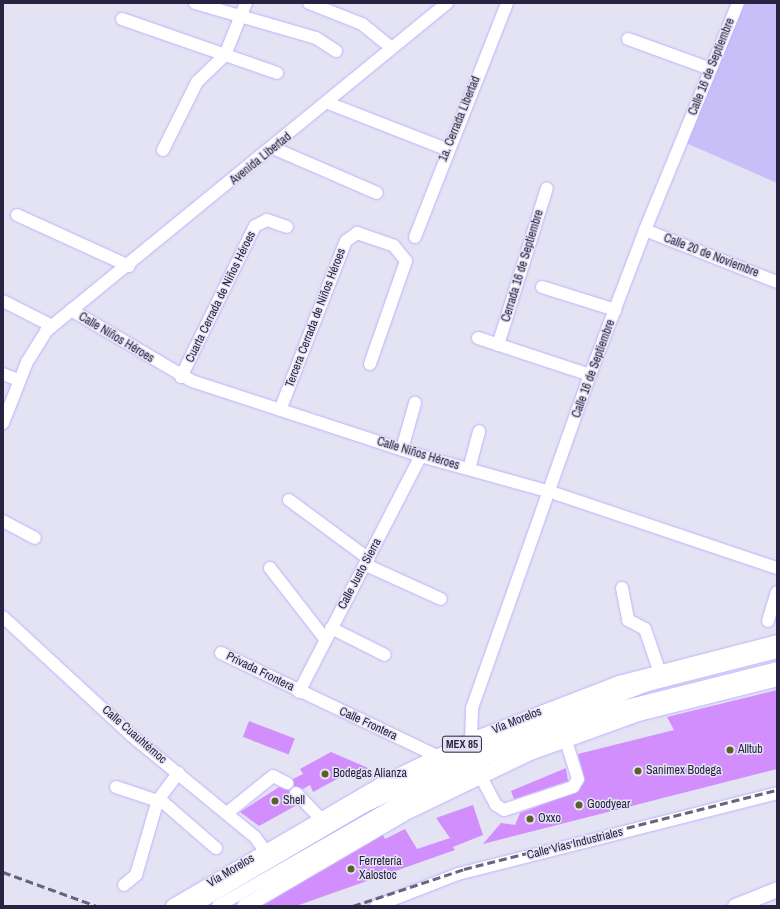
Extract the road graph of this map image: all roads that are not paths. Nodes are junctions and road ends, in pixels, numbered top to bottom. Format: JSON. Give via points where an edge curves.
{"nodes":[{"id":1,"x":195,"y":3,"type":"edge"},
{"id":2,"x":246,"y":3,"type":"edge"},
{"id":3,"x":309,"y":3,"type":"edge"},
{"id":4,"x":447,"y":3,"type":"edge"},
{"id":5,"x":507,"y":3,"type":"edge"},
{"id":6,"x":738,"y":3,"type":"edge"},
{"id":7,"x":239,"y":18,"type":"junction"},
{"id":8,"x":122,"y":19,"type":"dead end"},
{"id":9,"x":628,"y":38,"type":"dead end"},
{"id":10,"x":392,"y":48,"type":"junction"},
{"id":11,"x":336,"y":51,"type":"dead end"},
{"id":12,"x":225,"y":54,"type":"junction"},
{"id":13,"x":711,"y":69,"type":"junction"},
{"id":14,"x":277,"y":73,"type":"dead end"},
{"id":15,"x":328,"y":103,"type":"junction"},
{"id":16,"x":273,"y":148,"type":"junction"},
{"id":17,"x":163,"y":150,"type":"dead end"},
{"id":18,"x":446,"y":150,"type":"junction"},
{"id":19,"x":547,"y":188,"type":"dead end"},
{"id":20,"x":377,"y":193,"type":"dead end"},
{"id":21,"x":17,"y":216,"type":"dead end"},
{"id":22,"x":287,"y":227,"type":"dead end"},
{"id":23,"x":644,"y":230,"type":"junction"},
{"id":24,"x":415,"y":237,"type":"dead end"},
{"id":25,"x":129,"y":266,"type":"junction"},
{"id":26,"x":777,"y":282,"type":"edge"},
{"id":27,"x":542,"y":287,"type":"dead end"},
{"id":28,"x":3,"y":302,"type":"edge"},
{"id":29,"x":71,"y":310,"type":"junction"},
{"id":30,"x":616,"y":310,"type":"junction"},
{"id":31,"x":52,"y":326,"type":"junction"},
{"id":32,"x":478,"y":338,"type":"dead end"},
{"id":33,"x":498,"y":345,"type":"junction"},
{"id":34,"x":370,"y":364,"type":"dead end"},
{"id":35,"x":3,"y":374,"type":"edge"},
{"id":36,"x":590,"y":375,"type":"junction"},
{"id":37,"x":181,"y":377,"type":"junction"},
{"id":38,"x":19,"y":380,"type":"junction"},
{"id":39,"x":415,"y":403,"type":"dead end"},
{"id":40,"x":280,"y":410,"type":"junction"},
{"id":41,"x":3,"y":423,"type":"edge"},
{"id":42,"x":478,"y":431,"type":"dead end"},
{"id":43,"x":402,"y":449,"type":"junction"},
{"id":44,"x":421,"y":456,"type":"junction"},
{"id":45,"x":469,"y":469,"type":"junction"},
{"id":46,"x":551,"y":492,"type":"junction"},
{"id":47,"x":289,"y":500,"type":"dead end"},
{"id":48,"x":3,"y":521,"type":"edge"},
{"id":49,"x":35,"y":538,"type":"dead end"},
{"id":50,"x":367,"y":562,"type":"junction"},
{"id":51,"x":270,"y":568,"type":"dead end"},
{"id":52,"x":777,"y":568,"type":"edge"},
{"id":53,"x":622,"y":588,"type":"dead end"},
{"id":54,"x":777,"y":592,"type":"edge"},
{"id":55,"x":442,"y":599,"type":"dead end"},
{"id":56,"x":768,"y":621,"type":"dead end"},
{"id":57,"x":5,"y":624,"type":"edge"},
{"id":58,"x":331,"y":628,"type":"junction"},
{"id":59,"x":325,"y":639,"type":"junction"},
{"id":60,"x":777,"y":642,"type":"edge"},
{"id":61,"x":777,"y":652,"type":"edge"},
{"id":62,"x":221,"y":653,"type":"dead end"},
{"id":63,"x":385,"y":655,"type":"dead end"},
{"id":64,"x":777,"y":668,"type":"edge"},
{"id":65,"x":659,"y":670,"type":"junction"},
{"id":66,"x":777,"y":678,"type":"edge"},
{"id":67,"x":299,"y":692,"type":"junction"},
{"id":68,"x":566,"y":738,"type":"junction"},
{"id":69,"x":471,"y":740,"type":"junction"},
{"id":70,"x":437,"y":756,"type":"junction"},
{"id":71,"x":178,"y":773,"type":"junction"},
{"id":72,"x":480,"y":775,"type":"junction"},
{"id":73,"x":287,"y":782,"type":"dead end"},
{"id":74,"x":116,"y":787,"type":"dead end"},
{"id":75,"x":296,"y":793,"type":"dead end"},
{"id":76,"x":777,"y":793,"type":"edge"},
{"id":77,"x":158,"y":800,"type":"junction"},
{"id":78,"x":226,"y":813,"type":"junction"},
{"id":79,"x":321,"y":818,"type":"junction"},
{"id":80,"x":216,"y":848,"type":"dead end"},
{"id":81,"x":265,"y":851,"type":"junction"},
{"id":82,"x":124,"y":885,"type":"dead end"},
{"id":83,"x":777,"y":889,"type":"edge"},
{"id":84,"x":173,"y":906,"type":"edge"},
{"id":85,"x":194,"y":906,"type":"edge"},
{"id":86,"x":218,"y":906,"type":"edge"},
{"id":87,"x":244,"y":906,"type":"edge"},
{"id":88,"x":376,"y":906,"type":"edge"},
{"id":89,"x":735,"y":906,"type":"edge"}],
"edges":[{"from":1,"to":7,"type":"street"},
{"from":2,"to":7,"type":"street"},
{"from":3,"to":10,"type":"street","via":[[362,24]]},
{"from":4,"to":10,"type":"street","name":"Avenida Libertad"},
{"from":5,"to":18,"type":"street","name":"1a. Cerrada Libertad"},
{"from":6,"to":13,"type":"street","name":"Calle 16 de Septiembre"},
{"from":7,"to":11,"type":"street","via":[[316,38]]},
{"from":7,"to":12,"type":"street"},
{"from":8,"to":12,"type":"street"},
{"from":9,"to":13,"type":"street"},
{"from":10,"to":15,"type":"street","name":"Avenida Libertad"},
{"from":12,"to":14,"type":"street"},
{"from":12,"to":17,"type":"street","via":[[197,82]]},
{"from":13,"to":23,"type":"street","name":"Calle 16 de Septiembre"},
{"from":15,"to":16,"type":"street","name":"Avenida Libertad"},
{"from":15,"to":18,"type":"street"},
{"from":16,"to":20,"type":"street"},
{"from":16,"to":25,"type":"street","name":"Avenida Libertad"},
{"from":18,"to":24,"type":"street","name":"1a. Cerrada Libertad"},
{"from":19,"to":33,"type":"street","name":"Cerrada 16 de Septiembre"},
{"from":21,"to":25,"type":"street"},
{"from":22,"to":37,"type":"street","name":"Cuarta Cerrada de Niños Héroes","via":[[267,220],[255,226]]},
{"from":23,"to":26,"type":"street","name":"Calle 20 de Noviembre"},
{"from":23,"to":30,"type":"street","name":"Calle 16 de Septiembre"},
{"from":25,"to":29,"type":"street","name":"Avenida Libertad"},
{"from":27,"to":30,"type":"street","name":"Cerrada 16 de Septiembre"},
{"from":28,"to":31,"type":"street"},
{"from":29,"to":31,"type":"street","name":"Avenida Libertad"},
{"from":29,"to":37,"type":"street","name":"Calle Niños Héroes"},
{"from":30,"to":36,"type":"street","name":"Calle 16 de Septiembre"},
{"from":31,"to":38,"type":"street","name":"Avenida Libertad","via":[[34,348]]},
{"from":32,"to":33,"type":"street"},
{"from":33,"to":36,"type":"street"},
{"from":34,"to":40,"type":"street","name":"Tercera Cerrada de Niños Héroes","via":[[406,261],[394,246],[357,233],[346,241]]},
{"from":35,"to":38,"type":"street"},
{"from":36,"to":46,"type":"street","name":"Calle 16 de Septiembre"},
{"from":37,"to":40,"type":"street","name":"Calle Niños Héroes"},
{"from":38,"to":41,"type":"street","name":"Avenida Libertad"},
{"from":39,"to":43,"type":"street"},
{"from":40,"to":43,"type":"street","name":"Calle Niños Héroes"},
{"from":42,"to":45,"type":"street"},
{"from":43,"to":44,"type":"street","name":"Calle Niños Héroes"},
{"from":44,"to":45,"type":"street","name":"Calle Niños Héroes"},
{"from":44,"to":50,"type":"street","name":"Calle Justo Sierra"},
{"from":45,"to":46,"type":"street","name":"Calle Niños Héroes"},
{"from":46,"to":52,"type":"street","name":"Calle Niños Héroes"},
{"from":46,"to":69,"type":"street","name":"Calle 16 de Septiembre","via":[[472,708]]},
{"from":47,"to":50,"type":"street"},
{"from":48,"to":49,"type":"street"},
{"from":50,"to":55,"type":"street"},
{"from":50,"to":58,"type":"street","name":"Calle Justo Sierra"},
{"from":51,"to":59,"type":"street"},
{"from":53,"to":65,"type":"street","via":[[628,620],[645,630]]},
{"from":54,"to":56,"type":"street"},
{"from":57,"to":71,"type":"street","name":"Calle Cuauhtémoc"},
{"from":58,"to":59,"type":"street","name":"Calle Justo Sierra"},
{"from":58,"to":63,"type":"street"},
{"from":59,"to":67,"type":"street","name":"Calle Justo Sierra"},
{"from":60,"to":65,"type":"main road","name":"Vía Morelos","number":"MEX 85"},
{"from":61,"to":85,"type":"street","via":[[648,684],[501,741],[365,806]]},
{"from":62,"to":67,"type":"street","name":"Privada Frontera"},
{"from":64,"to":86,"type":"street","via":[[618,708],[494,755],[401,801]]},
{"from":65,"to":69,"type":"main road","name":"Vía Morelos","number":"MEX 85","via":[[571,699]]},
{"from":66,"to":68,"type":"main road","via":[[685,699]]},
{"from":67,"to":70,"type":"street","name":"Calle Frontera"},
{"from":68,"to":72,"type":"main road"},
{"from":68,"to":72,"type":"street","via":[[578,779],[573,787],[504,810],[496,805]]},
{"from":69,"to":70,"type":"main road","name":"Vía Morelos","number":"MEX 85"},
{"from":70,"to":79,"type":"main road","name":"Vía Morelos","number":"MEX 85"},
{"from":71,"to":77,"type":"street"},
{"from":71,"to":78,"type":"street","name":"Calle Cuauhtémoc"},
{"from":72,"to":87,"type":"main road","via":[[403,813]]},
{"from":73,"to":78,"type":"street","via":[[273,776]]},
{"from":74,"to":77,"type":"street"},
{"from":75,"to":79,"type":"street"},
{"from":76,"to":88,"type":"street","name":"Calle Vías Industriales","via":[[458,874]]},
{"from":77,"to":80,"type":"street"},
{"from":77,"to":82,"type":"street","via":[[136,875]]},
{"from":78,"to":81,"type":"street","name":"Calle Cuauhtémoc"},
{"from":79,"to":81,"type":"main road","name":"Vía Morelos","number":"MEX 85"},
{"from":81,"to":84,"type":"main road","name":"Vía Morelos","number":"MEX 85"},
{"from":83,"to":89,"type":"main road"}]}
